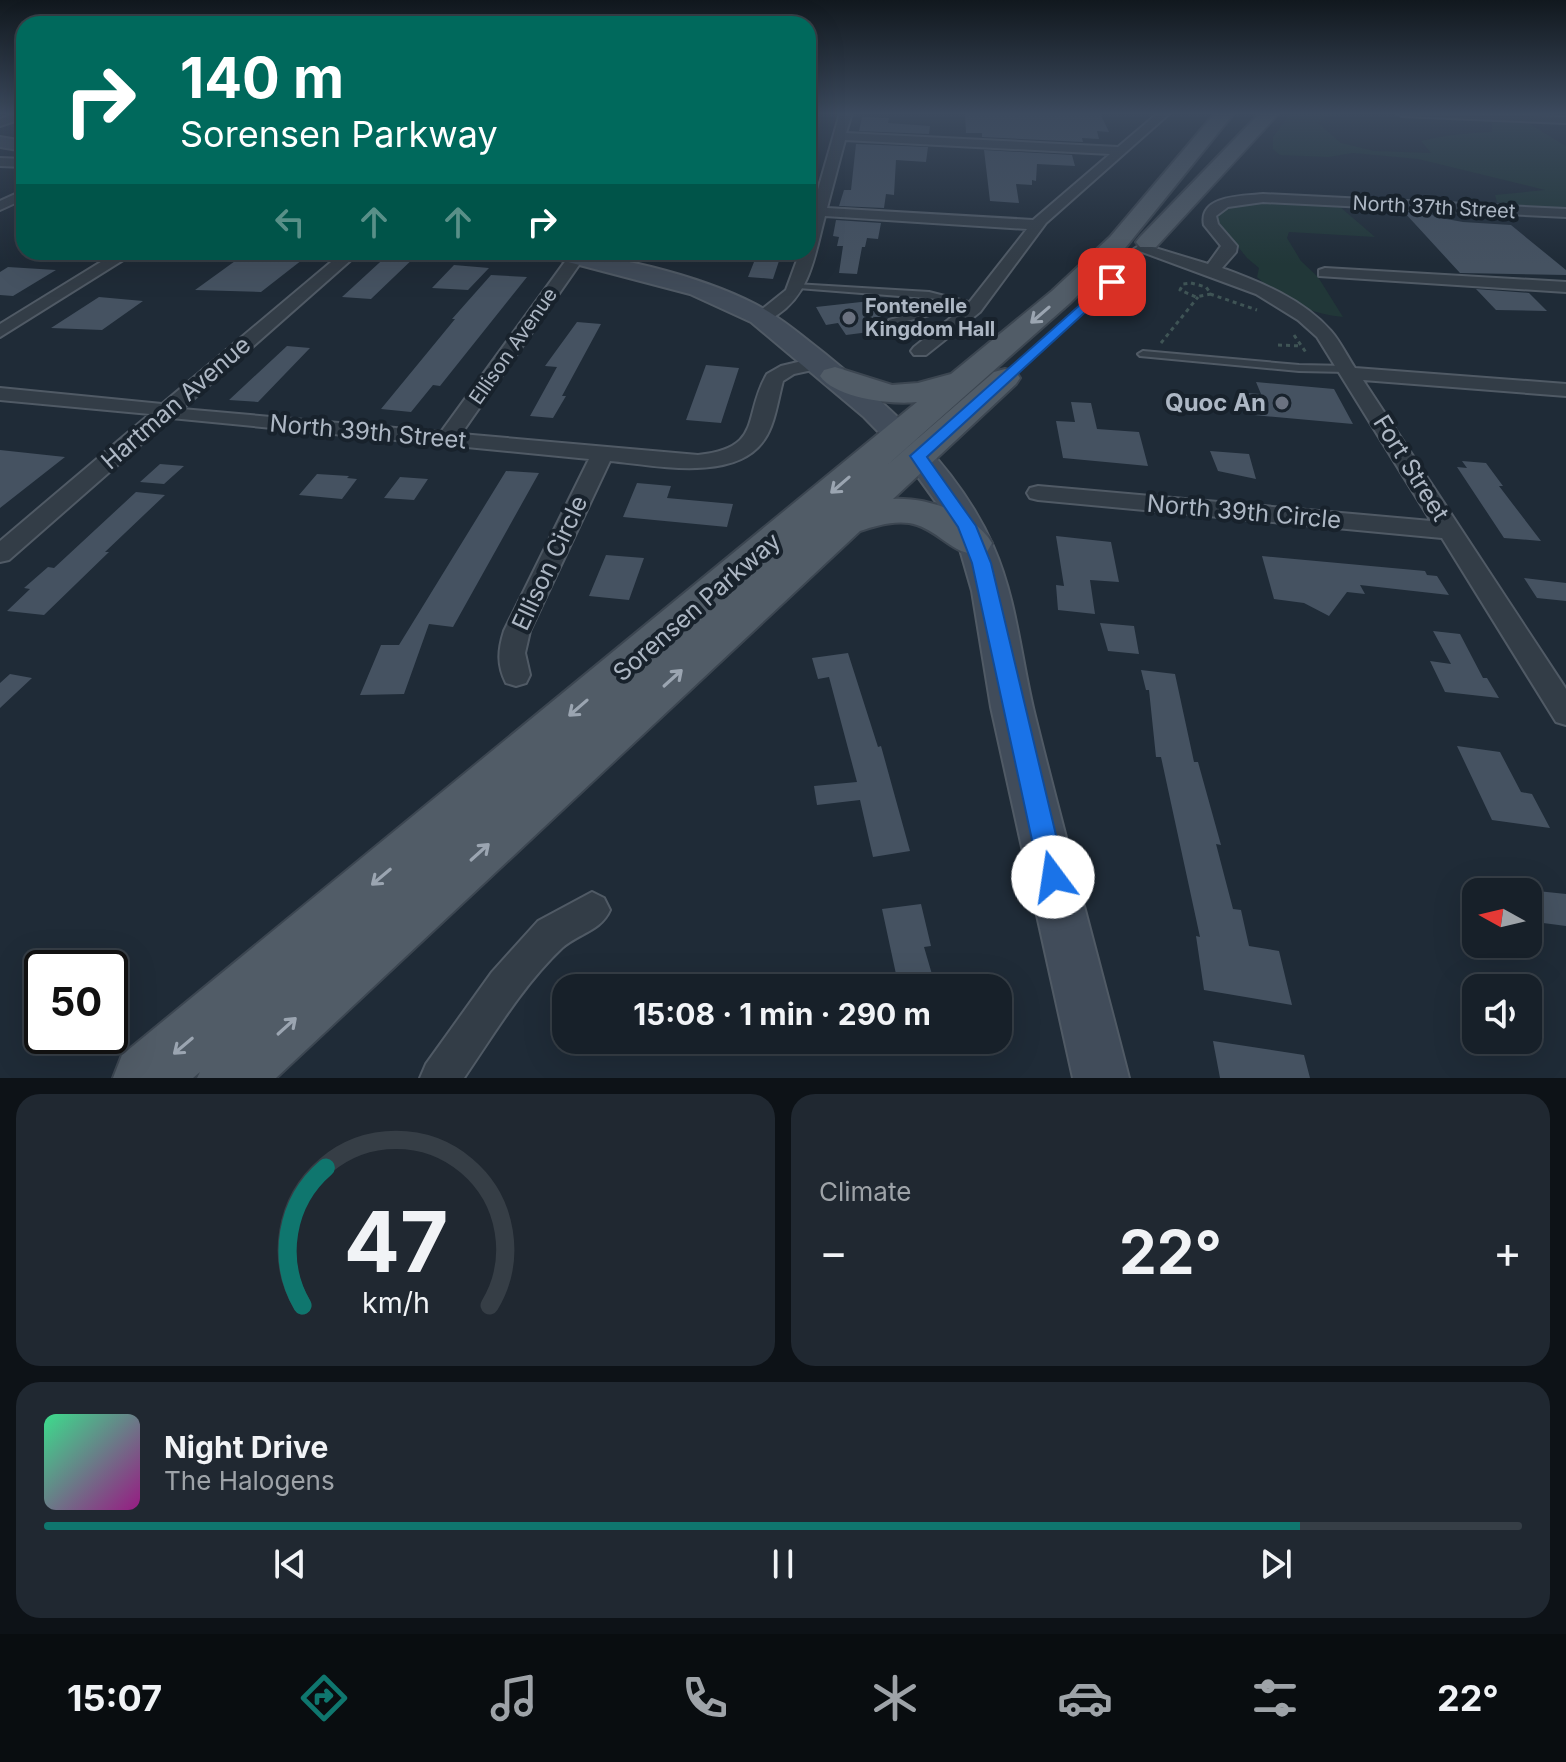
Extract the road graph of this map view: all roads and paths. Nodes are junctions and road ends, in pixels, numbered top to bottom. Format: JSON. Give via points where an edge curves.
{"nodes":[{"id":1,"x":830,"y":163,"type":"edge"},
{"id":2,"x":1108,"y":163,"type":"edge"},
{"id":3,"x":1189,"y":163,"type":"edge"},
{"id":4,"x":1216,"y":163,"type":"edge"},
{"id":5,"x":816,"y":204,"type":"edge"},
{"id":6,"x":816,"y":212,"type":"edge"},
{"id":7,"x":1566,"y":213,"type":"edge"},
{"id":8,"x":1038,"y":225,"type":"junction"},
{"id":9,"x":1136,"y":238,"type":"junction"},
{"id":10,"x":115,"y":260,"type":"edge"},
{"id":11,"x":343,"y":260,"type":"edge"},
{"id":12,"x":567,"y":260,"type":"edge"},
{"id":13,"x":592,"y":260,"type":"edge"},
{"id":14,"x":806,"y":260,"type":"edge"},
{"id":15,"x":1212,"y":269,"type":"junction"},
{"id":16,"x":1325,"y":273,"type":"dead end"},
{"id":17,"x":798,"y":286,"type":"junction"},
{"id":18,"x":1566,"y":287,"type":"edge"},
{"id":19,"x":1210,"y":294,"type":"junction"},
{"id":20,"x":1198,"y":297,"type":"junction"},
{"id":21,"x":944,"y":298,"type":"junction"},
{"id":22,"x":976,"y":305,"type":"junction"},
{"id":23,"x":1266,"y":315,"type":"dead end"},
{"id":24,"x":760,"y":318,"type":"junction"},
{"id":25,"x":892,"y":322,"type":"dead end"},
{"id":26,"x":1291,"y":331,"type":"dead end"},
{"id":27,"x":0,"y":332,"type":"edge"},
{"id":28,"x":1278,"y":345,"type":"dead end"},
{"id":29,"x":1302,"y":346,"type":"junction"},
{"id":30,"x":920,"y":351,"type":"dead end"},
{"id":31,"x":1143,"y":354,"type":"joint"},
{"id":32,"x":1314,"y":368,"type":"junction"},
{"id":33,"x":827,"y":370,"type":"junction"},
{"id":34,"x":1349,"y":371,"type":"junction"},
{"id":35,"x":968,"y":376,"type":"junction"},
{"id":36,"x":1566,"y":390,"type":"edge"},
{"id":37,"x":0,"y":394,"type":"edge"},
{"id":38,"x":166,"y":412,"type":"junction"},
{"id":39,"x":447,"y":439,"type":"junction"},
{"id":40,"x":909,"y":445,"type":"junction"},
{"id":41,"x":602,"y":454,"type":"junction"},
{"id":42,"x":1038,"y":493,"type":"dead end"},
{"id":43,"x":844,"y":524,"type":"junction"},
{"id":44,"x":1450,"y":531,"type":"junction"},
{"id":45,"x":973,"y":543,"type":"junction"},
{"id":46,"x":0,"y":554,"type":"edge"},
{"id":47,"x":516,"y":675,"type":"dead end"},
{"id":48,"x":1566,"y":713,"type":"edge"},
{"id":49,"x":592,"y":910,"type":"dead end"},
{"id":50,"x":145,"y":1078,"type":"edge"},
{"id":51,"x":229,"y":1078,"type":"edge"},
{"id":52,"x":440,"y":1078,"type":"edge"},
{"id":53,"x":1101,"y":1078,"type":"edge"}],
"edges":[{"from":1,"to":5,"type":"street"},
{"from":2,"to":8,"type":"street"},
{"from":3,"to":9,"type":"main road","name":"Sorensen Parkway"},
{"from":4,"to":9,"type":"main road","name":"Sorensen Parkway"},
{"from":6,"to":8,"type":"street"},
{"from":7,"to":15,"type":"street","name":"North 37th Street","via":[[1236,200],[1216,207],[1209,216],[1229,246]]},
{"from":8,"to":22,"type":"street"},
{"from":9,"to":15,"type":"street"},
{"from":9,"to":35,"type":"main road","name":"Sorensen Parkway","one_way":true},
{"from":9,"to":40,"type":"main road","name":"Sorensen Parkway","via":[[1101,293]]},
{"from":10,"to":27,"type":"street"},
{"from":11,"to":38,"type":"street","name":"Hartman Avenue"},
{"from":12,"to":39,"type":"street","name":"Ellison Avenue"},
{"from":13,"to":24,"type":"main road","via":[[709,293]]},
{"from":14,"to":17,"type":"street"},
{"from":15,"to":34,"type":"street","name":"Fort Street","via":[[1300,313],[1324,334]]},
{"from":16,"to":18,"type":"street"},
{"from":17,"to":21,"type":"lane"},
{"from":17,"to":24,"type":"street","via":[[790,299]]},
{"from":19,"to":20,"type":"path"},
{"from":19,"to":20,"type":"path","via":[[1202,285],[1180,286],[1182,292]]},
{"from":19,"to":23,"type":"path"},
{"from":20,"to":31,"type":"path","via":[[1156,348]]},
{"from":21,"to":22,"type":"lane"},
{"from":21,"to":25,"type":"lane","via":[[930,312]]},
{"from":22,"to":30,"type":"street"},
{"from":24,"to":33,"type":"main road"},
{"from":26,"to":29,"type":"path"},
{"from":28,"to":29,"type":"path"},
{"from":29,"to":32,"type":"path"},
{"from":31,"to":32,"type":"lane"},
{"from":32,"to":34,"type":"lane"},
{"from":33,"to":35,"type":"main road","via":[[874,392],[900,397]]},
{"from":33,"to":40,"type":"main road"},
{"from":33,"to":41,"type":"street","name":"North 39th Street","via":[[788,370],[774,378],[756,437],[736,454],[698,462]]},
{"from":34,"to":36,"type":"street"},
{"from":34,"to":44,"type":"street","name":"Fort Street"},
{"from":35,"to":40,"type":"main road","name":"Sorensen Parkway"},
{"from":37,"to":38,"type":"street","name":"North 39th Street"},
{"from":38,"to":39,"type":"street","name":"North 39th Street"},
{"from":38,"to":46,"type":"street","name":"Hartman Avenue"},
{"from":39,"to":41,"type":"street","name":"North 39th Street"},
{"from":40,"to":43,"type":"main road","name":"Sorensen Parkway"},
{"from":40,"to":45,"type":"main road","via":[[967,526]]},
{"from":40,"to":50,"type":"main road","name":"Sorensen Parkway","one_way":true},
{"from":41,"to":47,"type":"street","name":"Ellison Circle","via":[[517,631],[511,653]]},
{"from":42,"to":44,"type":"street","name":"North 39th Circle"},
{"from":43,"to":45,"type":"main road","via":[[875,512],[903,510],[938,519]]},
{"from":51,"to":43,"type":"main road","name":"Sorensen Parkway","one_way":true},
{"from":44,"to":48,"type":"street","name":"Fort Street"},
{"from":45,"to":53,"type":"main road","via":[[990,590]]},
{"from":49,"to":52,"type":"street","via":[[551,934],[505,985]]}]}
